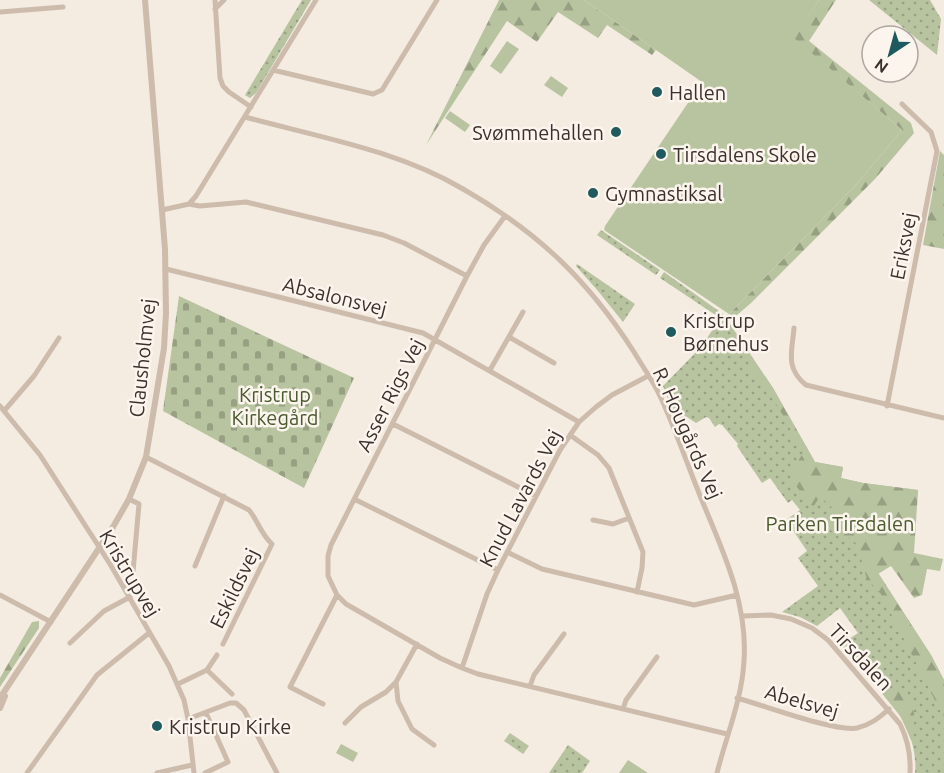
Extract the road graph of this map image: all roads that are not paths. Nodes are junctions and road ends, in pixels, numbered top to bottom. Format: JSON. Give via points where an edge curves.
{"nodes":[{"id":1,"x":145,"y":0,"type":"edge"},
{"id":2,"x":214,"y":0,"type":"edge"},
{"id":3,"x":224,"y":0,"type":"edge"},
{"id":4,"x":316,"y":0,"type":"edge"},
{"id":5,"x":437,"y":0,"type":"edge"},
{"id":6,"x":63,"y":7,"type":"dead end"},
{"id":7,"x":215,"y":9,"type":"junction"},
{"id":8,"x":0,"y":12,"type":"edge"},
{"id":9,"x":273,"y":70,"type":"junction"},
{"id":10,"x":902,"y":104,"type":"dead end"},
{"id":11,"x":251,"y":108,"type":"junction"},
{"id":12,"x":245,"y":117,"type":"junction"},
{"id":13,"x":189,"y":204,"type":"junction"},
{"id":14,"x":162,"y":210,"type":"junction"},
{"id":15,"x":505,"y":216,"type":"junction"},
{"id":16,"x":166,"y":269,"type":"junction"},
{"id":17,"x":467,"y":276,"type":"junction"},
{"id":18,"x":523,"y":312,"type":"dead end"},
{"id":19,"x":794,"y":328,"type":"dead end"},
{"id":20,"x":508,"y":337,"type":"junction"},
{"id":21,"x":59,"y":338,"type":"dead end"},
{"id":22,"x":435,"y":339,"type":"junction"},
{"id":23,"x":554,"y":363,"type":"dead end"},
{"id":24,"x":490,"y":370,"type":"junction"},
{"id":25,"x":648,"y":376,"type":"junction"},
{"id":26,"x":887,"y":406,"type":"junction"},
{"id":27,"x":2,"y":408,"type":"edge"},
{"id":28,"x":944,"y":418,"type":"edge"},
{"id":29,"x":579,"y":422,"type":"junction"},
{"id":30,"x":393,"y":424,"type":"junction"},
{"id":31,"x":570,"y":435,"type":"junction"},
{"id":32,"x":146,"y":457,"type":"junction"},
{"id":33,"x":224,"y":496,"type":"junction"},
{"id":34,"x":537,"y":496,"type":"junction"},
{"id":35,"x":129,"y":499,"type":"junction"},
{"id":36,"x":354,"y":500,"type":"junction"},
{"id":37,"x":629,"y":518,"type":"junction"},
{"id":38,"x":593,"y":520,"type":"dead end"},
{"id":39,"x":99,"y":548,"type":"junction"},
{"id":40,"x":507,"y":552,"type":"junction"},
{"id":41,"x":195,"y":566,"type":"dead end"},
{"id":42,"x":498,"y":570,"type":"junction"},
{"id":43,"x":124,"y":587,"type":"junction"},
{"id":44,"x":637,"y":592,"type":"junction"},
{"id":45,"x":0,"y":594,"type":"edge"},
{"id":46,"x":337,"y":595,"type":"junction"},
{"id":47,"x":737,"y":595,"type":"junction"},
{"id":48,"x":130,"y":597,"type":"junction"},
{"id":49,"x":742,"y":616,"type":"junction"},
{"id":50,"x":51,"y":622,"type":"junction"},
{"id":51,"x":149,"y":633,"type":"junction"},
{"id":52,"x":564,"y":634,"type":"dead end"},
{"id":53,"x":70,"y":643,"type":"dead end"},
{"id":54,"x":223,"y":644,"type":"dead end"},
{"id":55,"x":417,"y":644,"type":"junction"},
{"id":56,"x":218,"y":655,"type":"dead end"},
{"id":57,"x":657,"y":657,"type":"dead end"},
{"id":58,"x":462,"y":668,"type":"junction"},
{"id":59,"x":207,"y":670,"type":"junction"},
{"id":60,"x":12,"y":681,"type":"junction"},
{"id":61,"x":396,"y":682,"type":"junction"},
{"id":62,"x":178,"y":684,"type":"junction"},
{"id":63,"x":530,"y":686,"type":"junction"},
{"id":64,"x":232,"y":694,"type":"dead end"},
{"id":65,"x":0,"y":698,"type":"edge"},
{"id":66,"x":737,"y":698,"type":"junction"},
{"id":67,"x":323,"y":704,"type":"dead end"},
{"id":68,"x":0,"y":708,"type":"edge"},
{"id":69,"x":623,"y":709,"type":"junction"},
{"id":70,"x":889,"y":709,"type":"junction"},
{"id":71,"x":206,"y":713,"type":"junction"},
{"id":72,"x":188,"y":719,"type":"junction"},
{"id":73,"x":345,"y":723,"type":"dead end"},
{"id":74,"x":727,"y":734,"type":"junction"},
{"id":75,"x":434,"y":745,"type":"dead end"},
{"id":76,"x":192,"y":765,"type":"junction"},
{"id":77,"x":219,"y":770,"type":"edge"},
{"id":78,"x":276,"y":772,"type":"edge"},
{"id":79,"x":27,"y":773,"type":"edge"},
{"id":80,"x":157,"y":773,"type":"edge"},
{"id":81,"x":194,"y":773,"type":"edge"},
{"id":82,"x":205,"y":773,"type":"edge"},
{"id":83,"x":717,"y":773,"type":"edge"},
{"id":84,"x":910,"y":773,"type":"edge"}],
"edges":[{"from":1,"to":14,"type":"street","name":"Clausholmvej"},
{"from":2,"to":7,"type":"street"},
{"from":3,"to":7,"type":"street"},
{"from":4,"to":9,"type":"street"},
{"from":5,"to":9,"type":"street","via":[[382,90],[373,94]]},
{"from":6,"to":8,"type":"street"},
{"from":7,"to":11,"type":"street","via":[[220,78],[223,86]]},
{"from":9,"to":11,"type":"street"},
{"from":10,"to":26,"type":"street","name":"Eriksvej","via":[[931,132],[937,151]]},
{"from":11,"to":12,"type":"street"},
{"from":12,"to":13,"type":"street"},
{"from":12,"to":15,"type":"street","name":"R. Hougårds Vej","via":[[396,158],[455,184]]},
{"from":13,"to":14,"type":"street"},
{"from":13,"to":17,"type":"street","via":[[246,202],[383,235]]},
{"from":14,"to":16,"type":"street","name":"Clausholmvej"},
{"from":15,"to":17,"type":"street","name":"Asser Rigs Vej"},
{"from":15,"to":25,"type":"street","name":"R. Hougårds Vej","via":[[543,244],[587,287],[610,315]]},
{"from":16,"to":22,"type":"street","name":"Absalonsvej"},
{"from":16,"to":32,"type":"street","name":"Clausholmvej","via":[[164,348]]},
{"from":17,"to":22,"type":"street","name":"Asser Rigs Vej"},
{"from":18,"to":20,"type":"street"},
{"from":19,"to":26,"type":"street","via":[[791,363],[796,377],[806,385]]},
{"from":20,"to":23,"type":"street"},
{"from":20,"to":24,"type":"street"},
{"from":21,"to":27,"type":"street","via":[[34,376]]},
{"from":22,"to":24,"type":"street","name":"Absalonsvej"},
{"from":22,"to":30,"type":"street","name":"Asser Rigs Vej"},
{"from":24,"to":29,"type":"street","name":"Absalonsvej"},
{"from":25,"to":29,"type":"street","name":"Knud Lavards Vej","via":[[612,395]]},
{"from":25,"to":47,"type":"street","name":"R. Hougårds Vej","via":[[707,513]]},
{"from":26,"to":28,"type":"street"},
{"from":27,"to":39,"type":"street","name":"Kristrupvej","via":[[40,455]]},
{"from":29,"to":31,"type":"street","name":"Knud Lavards Vej"},
{"from":30,"to":34,"type":"street"},
{"from":30,"to":36,"type":"street","name":"Asser Rigs Vej"},
{"from":31,"to":34,"type":"street","name":"Knud Lavards Vej"},
{"from":31,"to":37,"type":"street","via":[[609,468]]},
{"from":32,"to":33,"type":"street","name":"Eskildsvej"},
{"from":32,"to":35,"type":"street","name":"Clausholmvej"},
{"from":33,"to":41,"type":"street"},
{"from":33,"to":54,"type":"street","name":"Eskildsvej","via":[[249,510],[272,544]]},
{"from":34,"to":40,"type":"street","name":"Knud Lavards Vej"},
{"from":35,"to":39,"type":"street","name":"Clausholmvej"},
{"from":35,"to":43,"type":"street","via":[[139,504],[132,583]]},
{"from":36,"to":42,"type":"street"},
{"from":36,"to":46,"type":"street","name":"Asser Rigs Vej","via":[[328,556],[328,576]]},
{"from":37,"to":38,"type":"street","via":[[613,524]]},
{"from":37,"to":44,"type":"street","via":[[643,552]]},
{"from":39,"to":43,"type":"street","name":"Kristrupvej"},
{"from":39,"to":50,"type":"street","name":"Clausholmvej"},
{"from":40,"to":42,"type":"street","name":"Knud Lavards Vej"},
{"from":40,"to":44,"type":"street","via":[[542,569]]},
{"from":42,"to":58,"type":"street","name":"Knud Lavards Vej"},
{"from":43,"to":48,"type":"street","name":"Kristrupvej"},
{"from":44,"to":47,"type":"street","via":[[694,605]]},
{"from":45,"to":50,"type":"street"},
{"from":46,"to":55,"type":"street","via":[[357,611]]},
{"from":46,"to":67,"type":"street","via":[[290,687]]},
{"from":47,"to":49,"type":"street","name":"R. Hougårds Vej"},
{"from":48,"to":51,"type":"street","name":"Kristrupvej"},
{"from":48,"to":53,"type":"street","via":[[104,611]]},
{"from":49,"to":66,"type":"street","name":"R. Hougårds Vej","via":[[744,662]]},
{"from":49,"to":70,"type":"street","name":"Tirsdalen","via":[[771,615],[812,628],[828,640]]},
{"from":50,"to":60,"type":"street","name":"Clausholmvej"},
{"from":51,"to":62,"type":"street","name":"Kristrupvej"},
{"from":51,"to":79,"type":"street","via":[[97,675]]},
{"from":52,"to":63,"type":"street"},
{"from":55,"to":58,"type":"street"},
{"from":55,"to":61,"type":"street"},
{"from":56,"to":59,"type":"street"},
{"from":57,"to":69,"type":"street"},
{"from":58,"to":63,"type":"street"},
{"from":59,"to":62,"type":"street"},
{"from":59,"to":64,"type":"street"},
{"from":60,"to":65,"type":"street","name":"Clausholmvej"},
{"from":60,"to":68,"type":"street","name":"Clausholmvej"},
{"from":61,"to":73,"type":"street"},
{"from":61,"to":75,"type":"street","via":[[398,701],[412,729]]},
{"from":62,"to":72,"type":"street","name":"Kristrupvej"},
{"from":63,"to":69,"type":"street"},
{"from":66,"to":70,"type":"street","name":"Abelsvej","via":[[846,728],[867,724]]},
{"from":66,"to":74,"type":"street","name":"R. Hougårds Vej"},
{"from":69,"to":74,"type":"street"},
{"from":70,"to":84,"type":"street","name":"Tirsdalen","via":[[907,738]]},
{"from":71,"to":72,"type":"street"},
{"from":71,"to":77,"type":"street","via":[[228,762]]},
{"from":71,"to":78,"type":"street","via":[[230,704],[240,705]]},
{"from":72,"to":76,"type":"street","name":"Kristrupvej"},
{"from":74,"to":83,"type":"street","name":"R. Hougårds Vej"},
{"from":76,"to":80,"type":"street"},
{"from":76,"to":81,"type":"street","name":"Kristrupvej"},
{"from":77,"to":82,"type":"street"}]}
